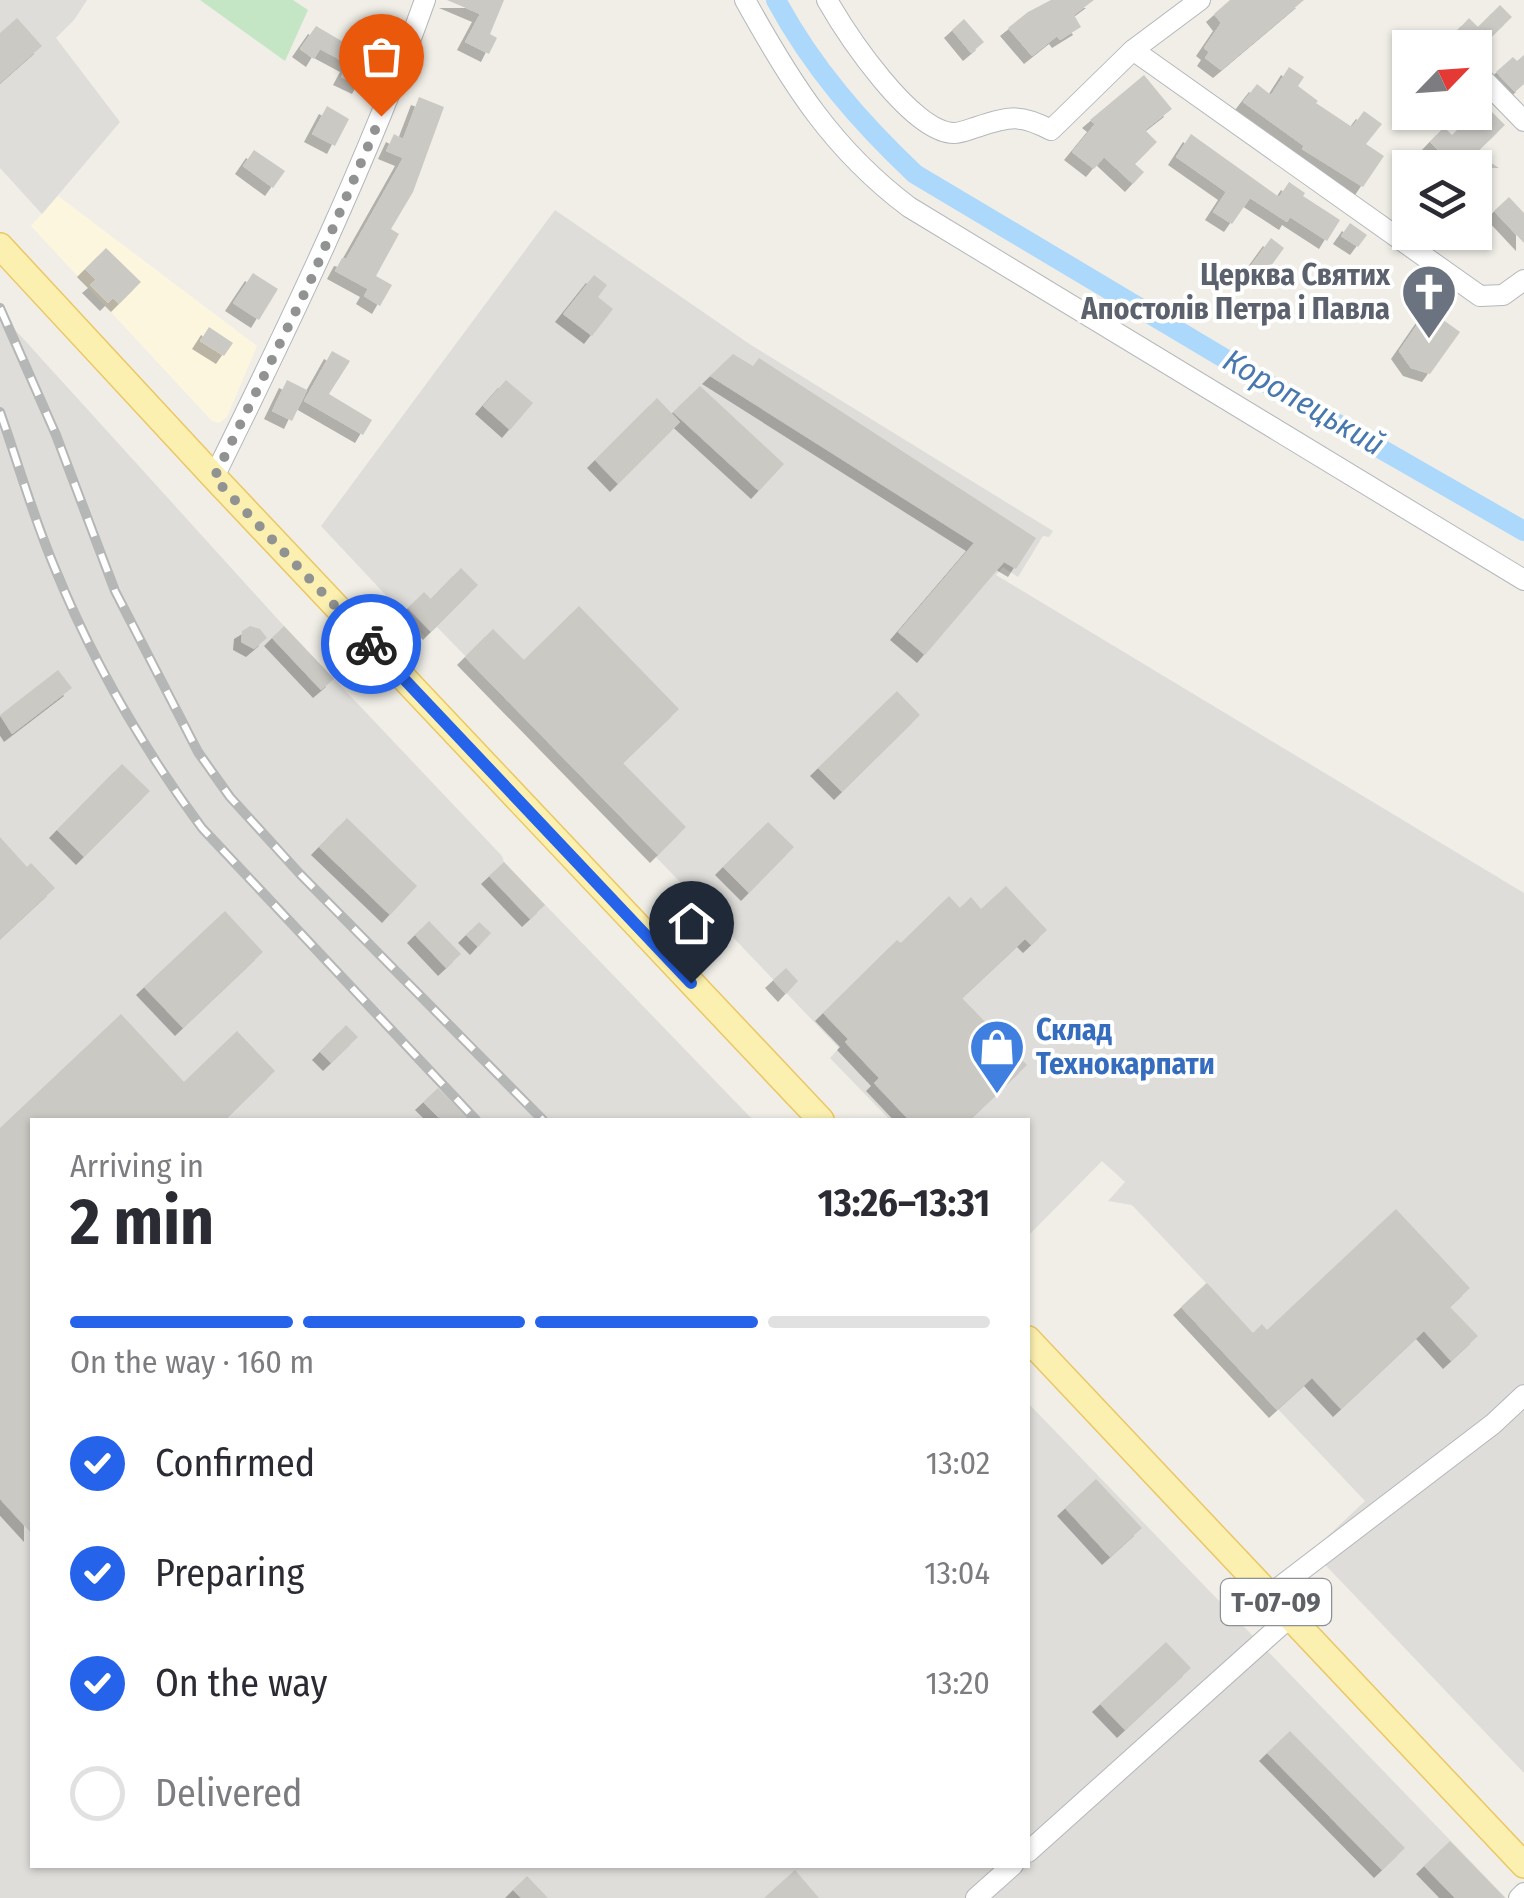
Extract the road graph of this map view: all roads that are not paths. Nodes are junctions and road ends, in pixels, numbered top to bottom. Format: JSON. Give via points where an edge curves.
{"nodes":[{"id":1,"x":425,"y":0,"type":"edge"},
{"id":2,"x":745,"y":0,"type":"edge"},
{"id":3,"x":827,"y":0,"type":"edge"},
{"id":4,"x":1200,"y":0,"type":"edge"},
{"id":5,"x":1133,"y":50,"type":"junction"},
{"id":6,"x":1492,"y":88,"type":"edge"},
{"id":7,"x":1524,"y":121,"type":"edge"},
{"id":8,"x":0,"y":246,"type":"edge"},
{"id":9,"x":1524,"y":280,"type":"edge"},
{"id":10,"x":214,"y":478,"type":"junction"},
{"id":11,"x":1524,"y":580,"type":"edge"},
{"id":12,"x":818,"y":1118,"type":"edge"},
{"id":13,"x":1030,"y":1341,"type":"edge"},
{"id":14,"x":1524,"y":1395,"type":"edge"},
{"id":15,"x":1269,"y":1595,"type":"junction"},
{"id":16,"x":1290,"y":1617,"type":"junction"},
{"id":17,"x":1030,"y":1850,"type":"edge"},
{"id":18,"x":1524,"y":1865,"type":"edge"},
{"id":19,"x":1010,"y":1868,"type":"edge"},
{"id":20,"x":976,"y":1898,"type":"edge"}],
"edges":[{"from":1,"to":10,"type":"street","via":[[310,282]]},
{"from":2,"to":11,"type":"street","via":[[810,108],[871,178]]},
{"from":3,"to":5,"type":"street","via":[[869,66],[932,128],[955,133],[1027,117],[1051,130]]},
{"from":4,"to":5,"type":"street"},
{"from":5,"to":9,"type":"street","via":[[1480,296],[1504,295]]},
{"from":6,"to":7,"type":"street"},
{"from":8,"to":10,"type":"main road"},
{"from":10,"to":12,"type":"main road"},
{"from":13,"to":15,"type":"main road","number":"Т-07-09"},
{"from":14,"to":15,"type":"street"},
{"from":15,"to":16,"type":"main road","number":"Т-07-09"},
{"from":16,"to":17,"type":"street"},
{"from":16,"to":18,"type":"main road","number":"Т-07-09"},
{"from":19,"to":20,"type":"street"}]}
